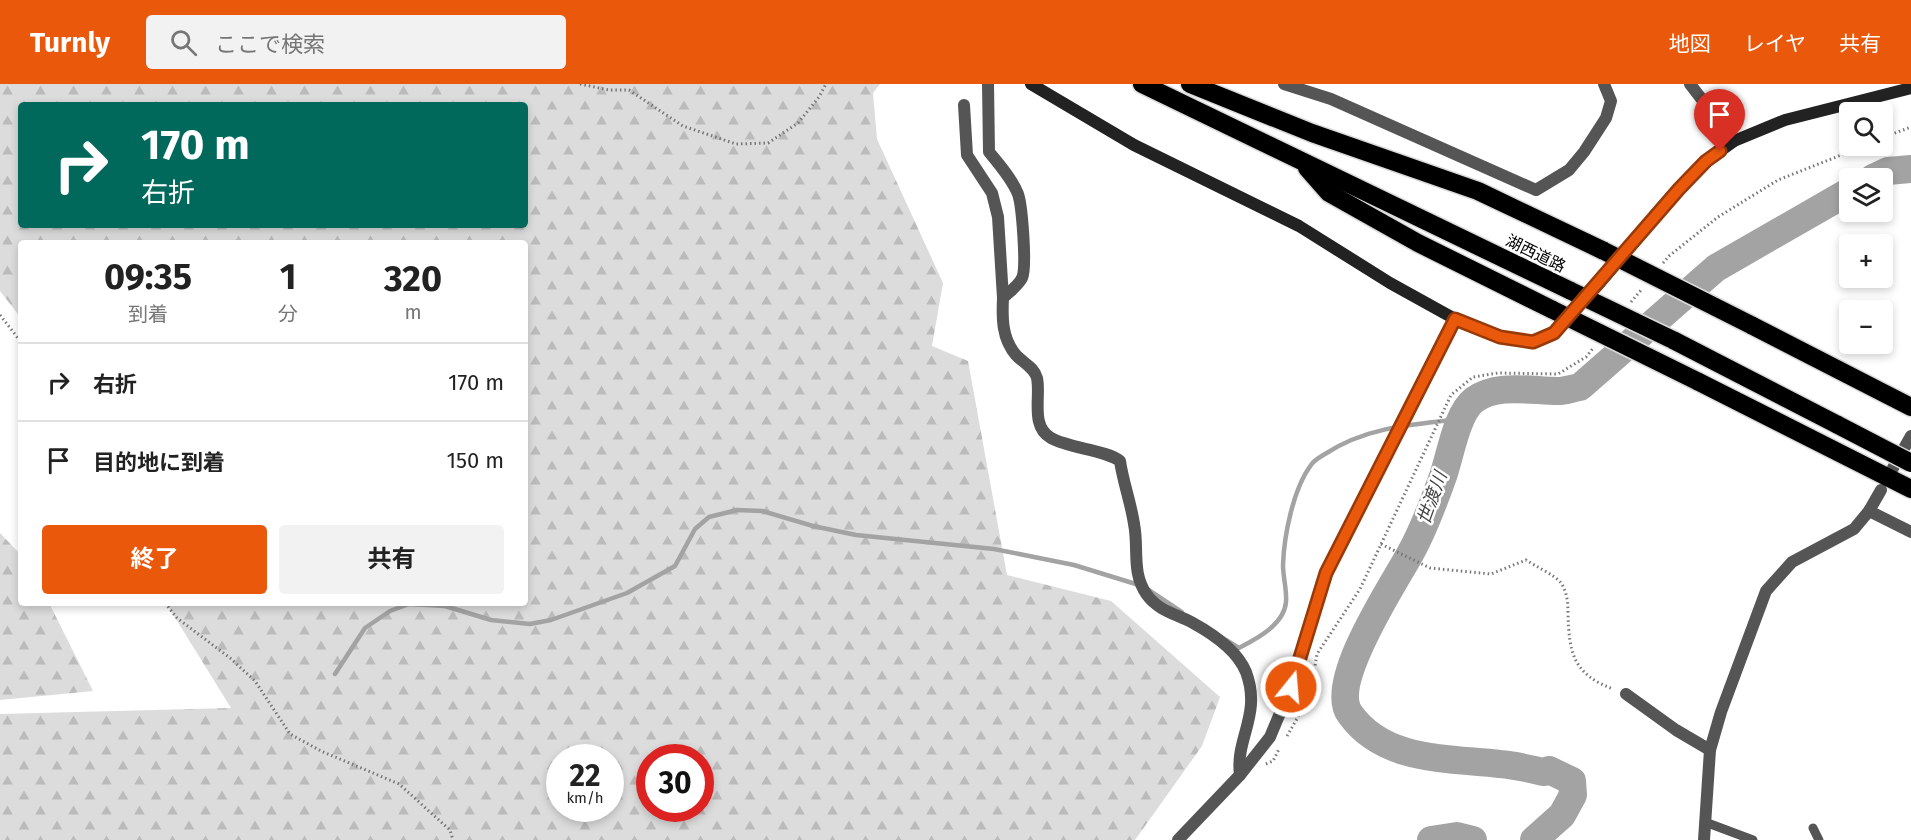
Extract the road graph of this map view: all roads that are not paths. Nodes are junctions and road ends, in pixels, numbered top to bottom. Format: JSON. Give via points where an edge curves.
{"nodes":[{"id":1,"x":988,"y":84,"type":"edge"},
{"id":2,"x":1031,"y":84,"type":"edge"},
{"id":3,"x":1142,"y":84,"type":"edge"},
{"id":4,"x":1190,"y":84,"type":"edge"},
{"id":5,"x":1284,"y":84,"type":"edge"},
{"id":6,"x":1604,"y":84,"type":"edge"},
{"id":7,"x":1690,"y":84,"type":"edge"},
{"id":8,"x":1911,"y":88,"type":"edge"},
{"id":9,"x":964,"y":105,"type":"dead end"},
{"id":10,"x":1734,"y":141,"type":"junction"},
{"id":11,"x":1303,"y":162,"type":"junction"},
{"id":12,"x":1004,"y":298,"type":"junction"},
{"id":13,"x":1455,"y":319,"type":"junction"},
{"id":14,"x":1911,"y":407,"type":"edge"},
{"id":15,"x":1911,"y":436,"type":"edge"},
{"id":16,"x":1911,"y":463,"type":"edge"},
{"id":17,"x":1893,"y":468,"type":"dead end"},
{"id":18,"x":1911,"y":489,"type":"edge"},
{"id":19,"x":1881,"y":490,"type":"dead end"},
{"id":20,"x":1869,"y":511,"type":"junction"},
{"id":21,"x":1911,"y":532,"type":"edge"},
{"id":22,"x":1626,"y":694,"type":"road end"},
{"id":23,"x":1710,"y":750,"type":"junction"},
{"id":24,"x":1240,"y":775,"type":"junction"},
{"id":25,"x":1705,"y":822,"type":"junction"},
{"id":26,"x":1813,"y":828,"type":"dead end"},
{"id":27,"x":1178,"y":840,"type":"edge"},
{"id":28,"x":1704,"y":840,"type":"edge"},
{"id":29,"x":1753,"y":840,"type":"edge"},
{"id":30,"x":1820,"y":840,"type":"edge"}],
"edges":[{"from":1,"to":12,"type":"street","via":[[989,152],[1018,195],[1022,220],[1023,277]]},
{"from":2,"to":13,"type":"street","via":[[1134,145],[1299,226]]},
{"from":3,"to":11,"type":"highway","name":"湖西道路"},
{"from":4,"to":14,"type":"highway","bridge":true,"via":[[1312,133],[1478,191],[1604,250]]},
{"from":5,"to":6,"type":"street","via":[[1331,99],[1536,190],[1569,170],[1606,118],[1611,101]]},
{"from":7,"to":10,"type":"street"},
{"from":8,"to":10,"type":"street","via":[[1785,120]]},
{"from":9,"to":12,"type":"street","via":[[967,155],[992,194],[998,217]]},
{"from":10,"to":13,"type":"street","via":[[1706,161],[1679,189],[1554,333],[1533,342],[1500,337]]},
{"from":11,"to":16,"type":"highway","name":"湖西道路","bridge":true,"via":[[1673,340]]},
{"from":11,"to":18,"type":"highway","bridge":true,"via":[[1329,193],[1418,243]]},
{"from":12,"to":24,"type":"street","via":[[1003,330],[1016,355],[1036,375],[1039,426],[1050,438],[1120,461],[1135,527],[1135,567],[1146,594],[1161,609],[1193,623],[1228,646],[1245,671],[1252,701],[1238,759]]},
{"from":13,"to":24,"type":"street","via":[[1326,573],[1291,687],[1270,737]]},
{"from":15,"to":17,"type":"street"},
{"from":19,"to":20,"type":"street"},
{"from":20,"to":21,"type":"street"},
{"from":20,"to":23,"type":"street","via":[[1854,529],[1792,562],[1766,591]]},
{"from":22,"to":23,"type":"street"},
{"from":23,"to":25,"type":"street"},
{"from":24,"to":27,"type":"street"},
{"from":25,"to":28,"type":"street"},
{"from":25,"to":29,"type":"lane"},
{"from":26,"to":30,"type":"lane"}]}
